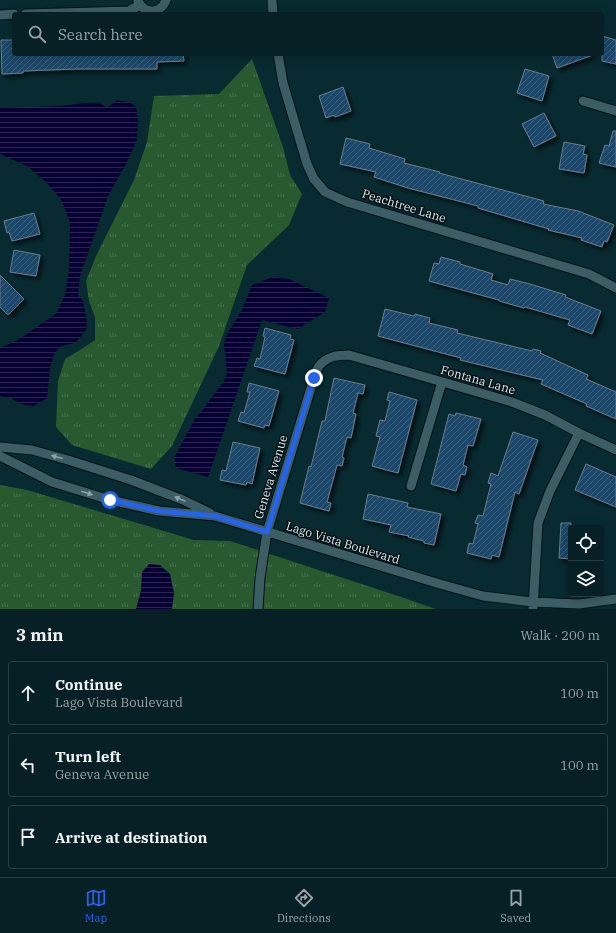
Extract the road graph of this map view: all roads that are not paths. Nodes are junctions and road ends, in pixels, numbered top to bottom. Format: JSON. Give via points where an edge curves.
{"nodes":[{"id":1,"x":166,"y":0,"type":"edge"},
{"id":2,"x":272,"y":0,"type":"edge"},
{"id":3,"x":139,"y":3,"type":"edge"},
{"id":4,"x":94,"y":12,"type":"edge"},
{"id":5,"x":273,"y":12,"type":"edge"},
{"id":6,"x":12,"y":14,"type":"edge"},
{"id":7,"x":0,"y":15,"type":"edge"},
{"id":8,"x":278,"y":56,"type":"edge"},
{"id":9,"x":583,"y":101,"type":"dead end"},
{"id":10,"x":616,"y":111,"type":"edge"},
{"id":11,"x":616,"y":288,"type":"edge"},
{"id":12,"x":327,"y":359,"type":"joint"},
{"id":13,"x":442,"y":382,"type":"junction"},
{"id":14,"x":579,"y":433,"type":"junction"},
{"id":15,"x":0,"y":447,"type":"edge"},
{"id":16,"x":616,"y":450,"type":"edge"},
{"id":17,"x":0,"y":456,"type":"edge"},
{"id":18,"x":411,"y":486,"type":"dead end"},
{"id":19,"x":215,"y":516,"type":"junction"},
{"id":20,"x":267,"y":532,"type":"junction"},
{"id":21,"x":616,"y":599,"type":"edge"},
{"id":22,"x":532,"y":606,"type":"edge"},
{"id":23,"x":258,"y":609,"type":"edge"}],
"edges":[{"from":1,"to":3,"type":"street","via":[[157,11],[148,11]]},
{"from":2,"to":5,"type":"street"},
{"from":3,"to":4,"type":"street","via":[[129,11]]},
{"from":6,"to":7,"type":"street"},
{"from":8,"to":11,"type":"street","name":"Peachtree Lane","via":[[283,83],[307,164],[314,179],[325,192],[347,202],[589,274]]},
{"from":9,"to":10,"type":"street"},
{"from":12,"to":13,"type":"street","name":"Fontana Lane","via":[[336,355],[349,355]]},
{"from":12,"to":20,"type":"street","name":"Geneva Avenue","via":[[319,366],[314,378]]},
{"from":13,"to":14,"type":"street","name":"Fontana Lane","via":[[512,402],[545,415]]},
{"from":13,"to":18,"type":"street"},
{"from":14,"to":16,"type":"street","name":"Fontana Lane"},
{"from":14,"to":22,"type":"street","via":[[550,491],[538,523]]},
{"from":19,"to":15,"type":"street","one_way":true,"via":[[183,500],[76,462],[32,450]]},
{"from":17,"to":19,"type":"street","name":"Lago Vista Boulevard","one_way":true,"via":[[52,482],[110,500],[159,511]]},
{"from":19,"to":20,"type":"street","name":"Lago Vista Boulevard"},
{"from":20,"to":22,"type":"street","name":"Lago Vista Boulevard","via":[[440,584]]},
{"from":20,"to":23,"type":"street","name":"Geneva Avenue"},
{"from":21,"to":22,"type":"street","name":"Lago Vista Boulevard"}]}
